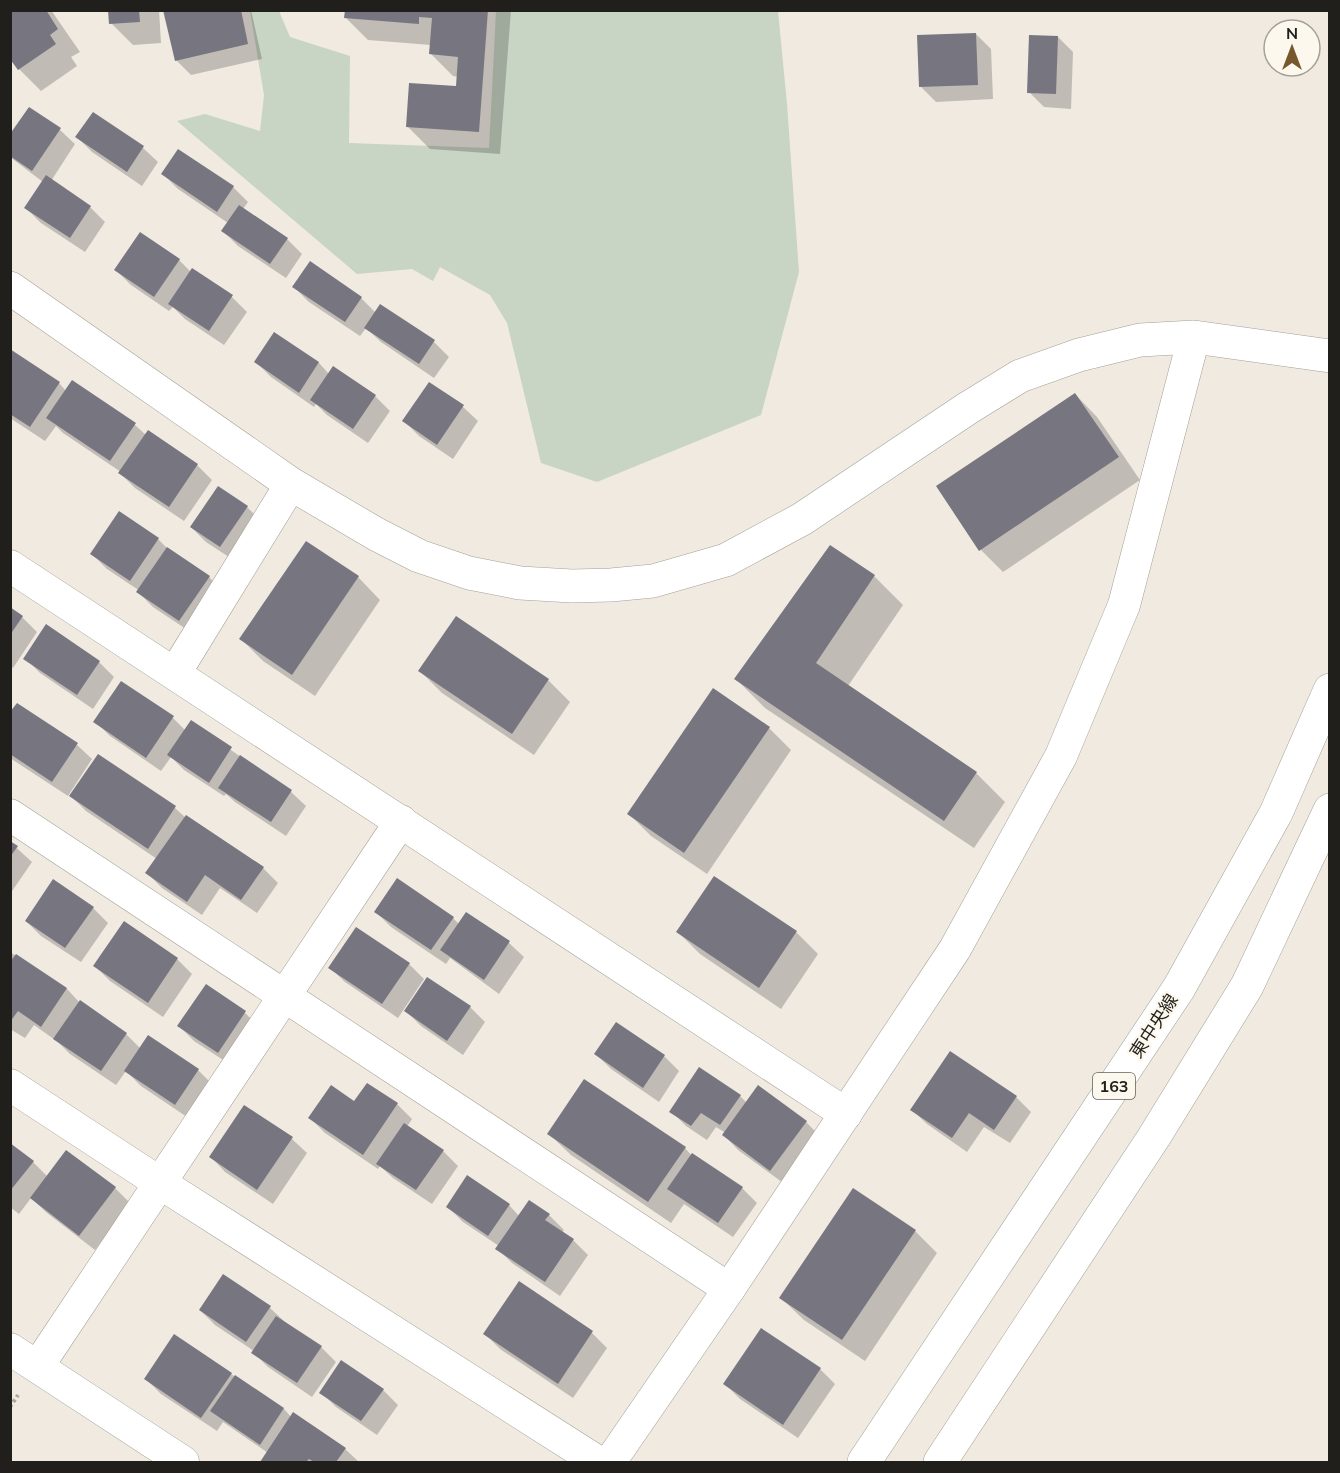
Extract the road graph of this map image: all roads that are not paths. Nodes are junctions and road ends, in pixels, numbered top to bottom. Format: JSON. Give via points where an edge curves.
{"nodes":[{"id":1,"x":10,"y":288,"type":"edge"},
{"id":2,"x":1194,"y":337,"type":"junction"},
{"id":3,"x":1329,"y":356,"type":"edge"},
{"id":4,"x":291,"y":484,"type":"junction"},
{"id":5,"x":10,"y":566,"type":"edge"},
{"id":6,"x":175,"y":673,"type":"junction"},
{"id":7,"x":1329,"y":690,"type":"edge"},
{"id":8,"x":1329,"y":810,"type":"edge"},
{"id":9,"x":10,"y":815,"type":"edge"},
{"id":10,"x":401,"y":820,"type":"junction"},
{"id":11,"x":284,"y":996,"type":"junction"},
{"id":12,"x":10,"y":1085,"type":"edge"},
{"id":13,"x":846,"y":1114,"type":"junction"},
{"id":14,"x":160,"y":1183,"type":"junction"},
{"id":15,"x":729,"y":1289,"type":"junction"},
{"id":16,"x":10,"y":1349,"type":"edge"},
{"id":17,"x":38,"y":1366,"type":"junction"},
{"id":18,"x":183,"y":1462,"type":"edge"},
{"id":19,"x":598,"y":1462,"type":"edge"},
{"id":20,"x":609,"y":1462,"type":"edge"},
{"id":21,"x":864,"y":1462,"type":"edge"},
{"id":22,"x":940,"y":1462,"type":"edge"}],
"edges":[{"from":1,"to":4,"type":"main road"},
{"from":2,"to":3,"type":"main road"},
{"from":2,"to":4,"type":"main road","via":[[1140,340],[1079,355],[1020,376],[802,519],[726,560],[653,581],[551,585],[469,573],[419,556]]},
{"from":2,"to":13,"type":"street","via":[[1124,605],[1061,756],[955,949]]},
{"from":4,"to":6,"type":"street"},
{"from":5,"to":6,"type":"street"},
{"from":6,"to":10,"type":"street"},
{"from":7,"to":21,"type":"main road","name":"東中央線","number":"163","via":[[1276,813],[1179,988]]},
{"from":8,"to":22,"type":"main road","via":[[1247,986],[1148,1146]]},
{"from":9,"to":11,"type":"street"},
{"from":10,"to":11,"type":"street"},
{"from":10,"to":13,"type":"street"},
{"from":11,"to":14,"type":"street"},
{"from":11,"to":15,"type":"street"},
{"from":12,"to":14,"type":"street"},
{"from":13,"to":15,"type":"street"},
{"from":14,"to":17,"type":"street"},
{"from":14,"to":19,"type":"street"},
{"from":15,"to":20,"type":"street"},
{"from":16,"to":17,"type":"street"},
{"from":17,"to":18,"type":"street"}]}
